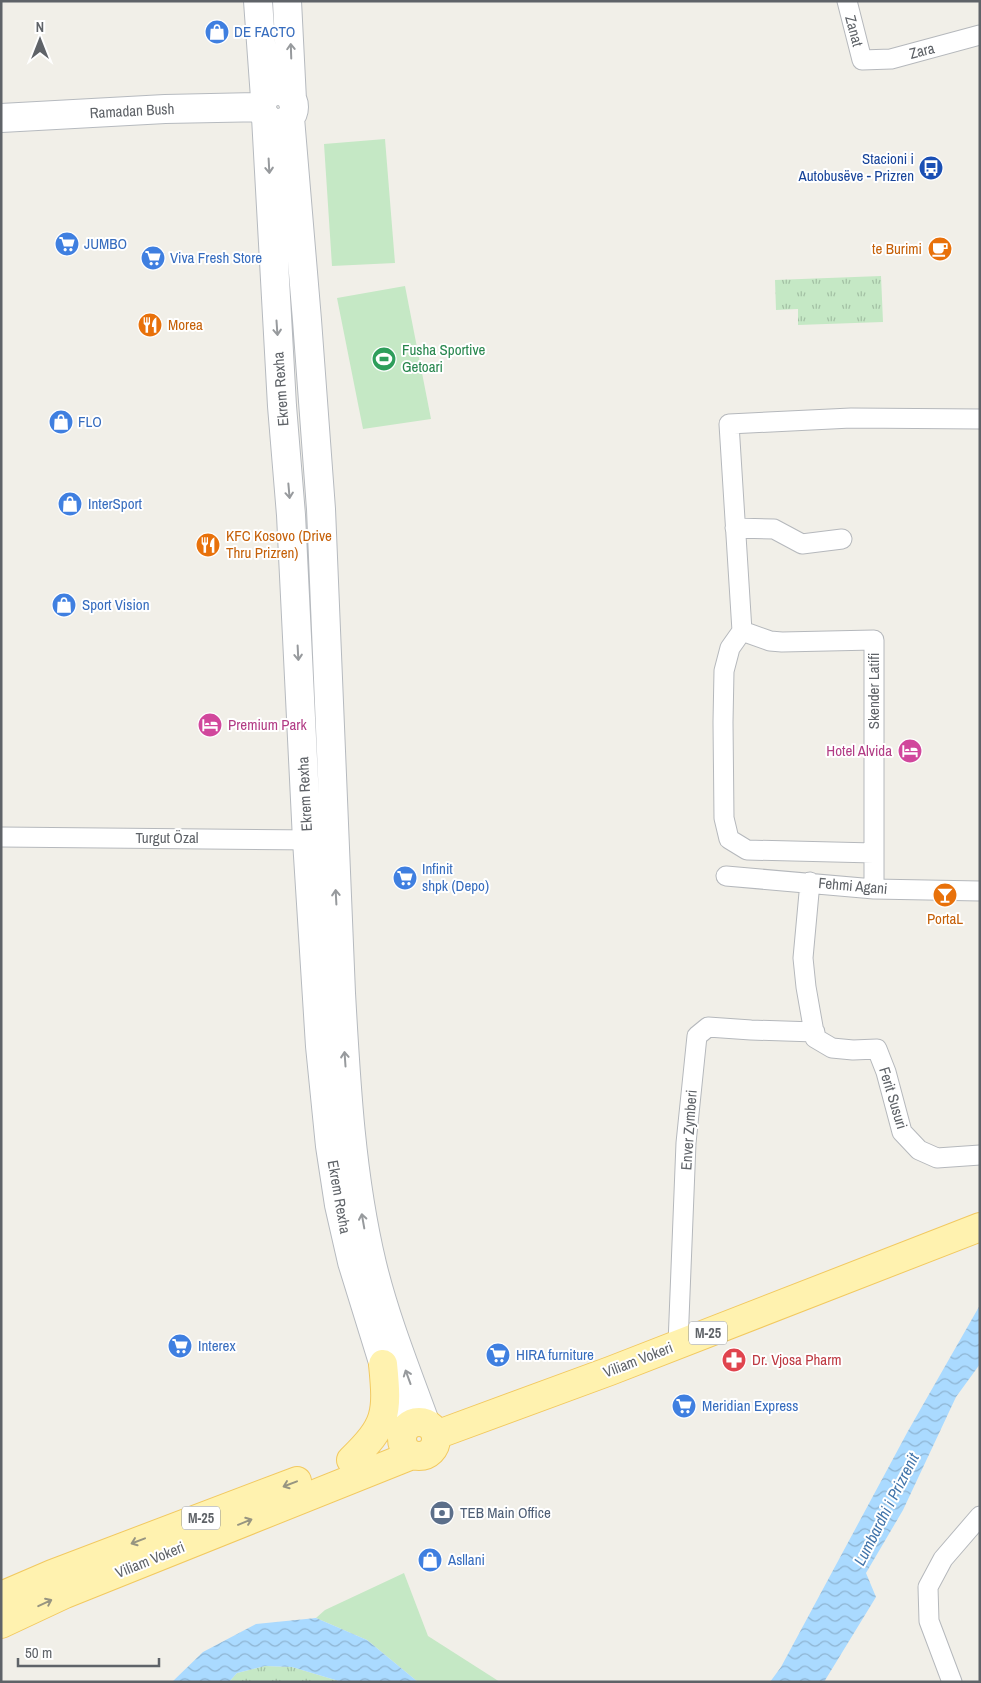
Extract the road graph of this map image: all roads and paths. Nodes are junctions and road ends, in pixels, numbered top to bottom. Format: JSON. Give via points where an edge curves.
{"nodes":[{"id":1,"x":258,"y":1,"type":"edge"},
{"id":2,"x":287,"y":1,"type":"edge"},
{"id":3,"x":847,"y":1,"type":"edge"},
{"id":4,"x":980,"y":35,"type":"edge"},
{"id":5,"x":862,"y":60,"type":"joint"},
{"id":6,"x":275,"y":108,"type":"junction"},
{"id":7,"x":1,"y":118,"type":"edge"},
{"id":8,"x":980,"y":419,"type":"edge"},
{"id":9,"x":735,"y":528,"type":"junction"},
{"id":10,"x":842,"y":539,"type":"dead end"},
{"id":11,"x":742,"y":631,"type":"junction"},
{"id":12,"x":1,"y":837,"type":"edge"},
{"id":13,"x":320,"y":840,"type":"junction"},
{"id":14,"x":874,"y":853,"type":"junction"},
{"id":15,"x":726,"y":876,"type":"dead end"},
{"id":16,"x":810,"y":882,"type":"junction"},
{"id":17,"x":874,"y":889,"type":"junction"},
{"id":18,"x":980,"y":891,"type":"edge"},
{"id":19,"x":814,"y":1032,"type":"junction"},
{"id":20,"x":980,"y":1155,"type":"edge"},
{"id":21,"x":980,"y":1227,"type":"edge"},
{"id":22,"x":678,"y":1344,"type":"junction"},
{"id":23,"x":383,"y":1364,"type":"junction"},
{"id":24,"x":415,"y":1437,"type":"junction"},
{"id":25,"x":351,"y":1460,"type":"junction"},
{"id":26,"x":980,"y":1516,"type":"edge"},
{"id":27,"x":1,"y":1596,"type":"edge"},
{"id":28,"x":1,"y":1624,"type":"edge"},
{"id":29,"x":952,"y":1682,"type":"edge"}],
"edges":[{"from":1,"to":6,"type":"street","name":"Ekrem Rexha"},
{"from":6,"to":2,"type":"street","name":"Ekrem Rexha","one_way":true},
{"from":3,"to":5,"type":"street","name":"Zanat"},
{"from":4,"to":5,"type":"street","name":"Zara","via":[[892,58]]},
{"from":6,"to":7,"type":"street","name":"Ramadan Bush","via":[[165,109]]},
{"from":6,"to":13,"type":"street","name":"Ekrem Rexha","via":[[307,320],[321,509]]},
{"from":8,"to":9,"type":"street","via":[[851,418],[729,424]]},
{"from":9,"to":10,"type":"street","via":[[774,529],[802,544]]},
{"from":9,"to":11,"type":"street"},
{"from":11,"to":14,"type":"street","name":"Skender Latifi","via":[[782,642],[874,640]]},
{"from":11,"to":14,"type":"street","via":[[730,648],[724,671],[724,818],[729,839],[747,850]]},
{"from":12,"to":13,"type":"street","name":"Turgut Özal"},
{"from":13,"to":23,"type":"street","name":"Ekrem Rexha","via":[[320,1046],[332,1156],[352,1262]]},
{"from":24,"to":13,"type":"street","name":"Ekrem Rexha","one_way":true,"via":[[394,1333],[373,1267],[358,1190]]},
{"from":14,"to":17,"type":"street","name":"Skender Latifi"},
{"from":15,"to":16,"type":"street","name":"Fehmi Agani"},
{"from":16,"to":17,"type":"street","name":"Fehmi Agani"},
{"from":16,"to":19,"type":"street","via":[[803,958]]},
{"from":17,"to":18,"type":"street","name":"Fehmi Agani"},
{"from":19,"to":20,"type":"street","name":"Ferit Susuri","via":[[816,1038],[832,1048],[877,1049],[902,1132],[919,1150],[937,1158]]},
{"from":19,"to":22,"type":"street","name":"Enver Zymberi","via":[[708,1027],[697,1036],[686,1143]]},
{"from":21,"to":22,"type":"main road","name":"Viliam Vokeri","number":"M-25"},
{"from":22,"to":24,"type":"main road","name":"Viliam Vokeri","number":"M-25"},
{"from":23,"to":24,"type":"street","name":"Ekrem Rexha"},
{"from":23,"to":25,"type":"main road","via":[[386,1395],[381,1424],[367,1445]]},
{"from":24,"to":25,"type":"main road","name":"Viliam Vokeri","number":"M-25"},
{"from":28,"to":24,"type":"main road","name":"Viliam Vokeri","number":"M-25","one_way":true},
{"from":25,"to":27,"type":"main road","name":"Viliam Vokeri","number":"M-25","one_way":true},
{"from":26,"to":29,"type":"street","via":[[943,1559],[928,1587],[929,1621]]}]}
